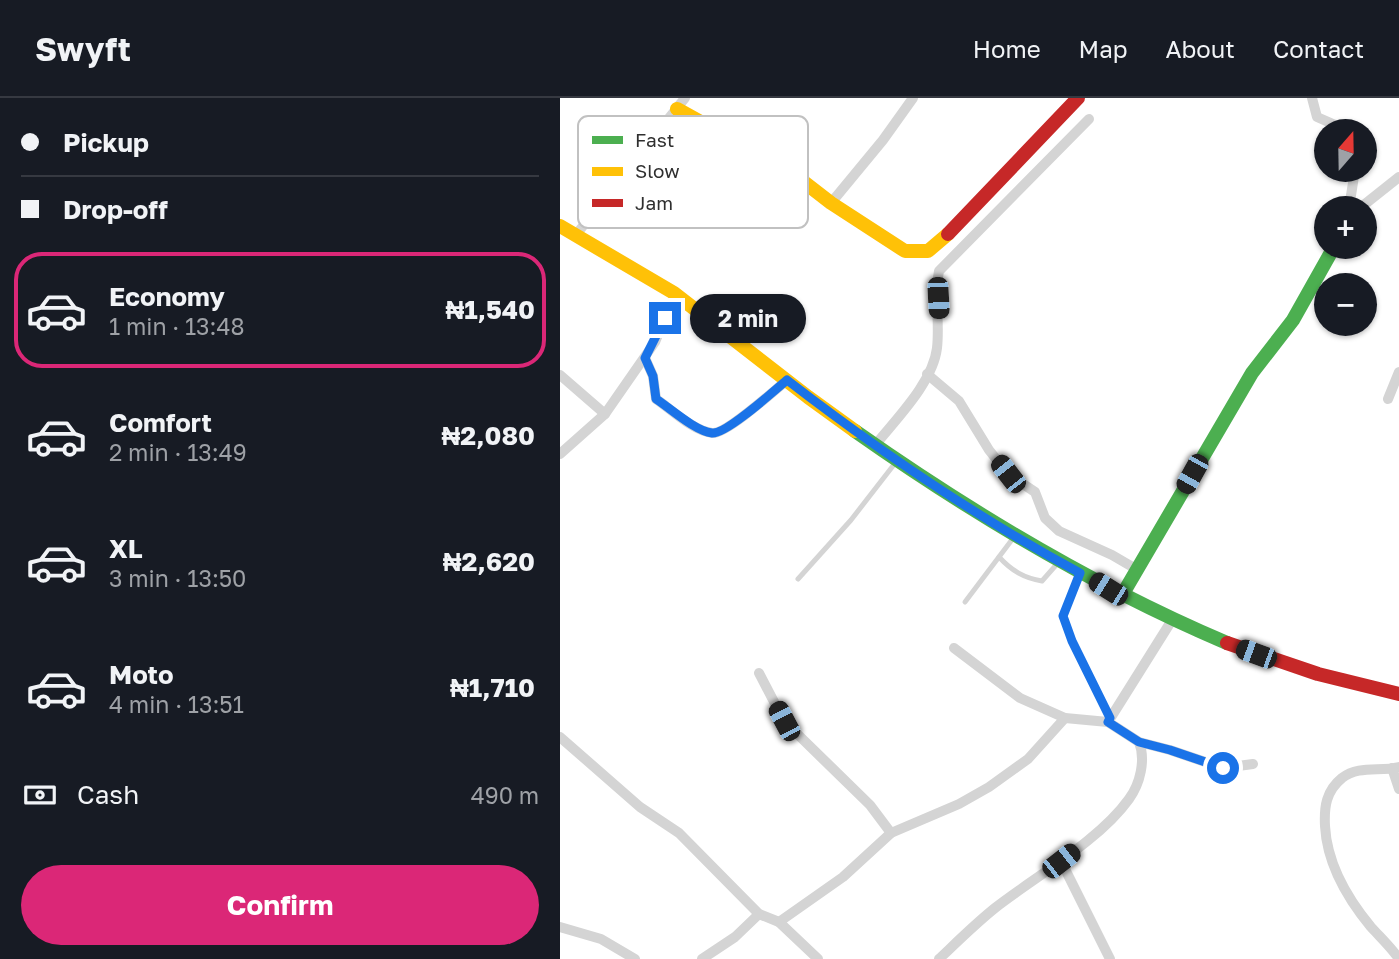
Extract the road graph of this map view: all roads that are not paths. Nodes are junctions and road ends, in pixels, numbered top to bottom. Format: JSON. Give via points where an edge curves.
{"nodes":[{"id":1,"x":913,"y":98,"type":"edge"},
{"id":2,"x":1078,"y":98,"type":"edge"},
{"id":3,"x":1312,"y":98,"type":"edge"},
{"id":4,"x":681,"y":103,"type":"edge"},
{"id":5,"x":702,"y":116,"type":"edge"},
{"id":6,"x":1089,"y":119,"type":"dead end"},
{"id":7,"x":1322,"y":119,"type":"edge"},
{"id":8,"x":1396,"y":184,"type":"edge"},
{"id":9,"x":808,"y":185,"type":"edge"},
{"id":10,"x":1370,"y":196,"type":"edge"},
{"id":11,"x":831,"y":203,"type":"junction"},
{"id":12,"x":560,"y":226,"type":"edge"},
{"id":13,"x":581,"y":228,"type":"edge"},
{"id":14,"x":575,"y":236,"type":"junction"},
{"id":15,"x":1327,"y":259,"type":"edge"},
{"id":16,"x":675,"y":294,"type":"junction"},
{"id":17,"x":645,"y":358,"type":"junction"},
{"id":18,"x":1399,"y":372,"type":"edge"},
{"id":19,"x":928,"y":374,"type":"junction"},
{"id":20,"x":560,"y":375,"type":"edge"},
{"id":21,"x":787,"y":380,"type":"junction"},
{"id":22,"x":1388,"y":399,"type":"dead end"},
{"id":23,"x":605,"y":414,"type":"junction"},
{"id":24,"x":876,"y":444,"type":"junction"},
{"id":25,"x":560,"y":454,"type":"edge"},
{"id":26,"x":898,"y":459,"type":"junction"},
{"id":27,"x":1014,"y":537,"type":"junction"},
{"id":28,"x":999,"y":557,"type":"junction"},
{"id":29,"x":1059,"y":562,"type":"junction"},
{"id":30,"x":1136,"y":569,"type":"junction"},
{"id":31,"x":1080,"y":573,"type":"junction"},
{"id":32,"x":798,"y":579,"type":"dead end"},
{"id":33,"x":1121,"y":597,"type":"junction"},
{"id":34,"x":965,"y":602,"type":"dead end"},
{"id":35,"x":1172,"y":620,"type":"junction"},
{"id":36,"x":954,"y":648,"type":"dead end"},
{"id":37,"x":759,"y":673,"type":"dead end"},
{"id":38,"x":1399,"y":694,"type":"edge"},
{"id":39,"x":1065,"y":718,"type":"junction"},
{"id":40,"x":1109,"y":720,"type":"junction"},
{"id":41,"x":560,"y":737,"type":"edge"},
{"id":42,"x":1139,"y":742,"type":"junction"},
{"id":43,"x":1253,"y":764,"type":"dead end"},
{"id":44,"x":1396,"y":767,"type":"edge"},
{"id":45,"x":1399,"y":789,"type":"edge"},
{"id":46,"x":891,"y":832,"type":"junction"},
{"id":47,"x":1061,"y":861,"type":"junction"},
{"id":48,"x":759,"y":914,"type":"junction"},
{"id":49,"x":779,"y":922,"type":"junction"},
{"id":50,"x":560,"y":927,"type":"edge"},
{"id":51,"x":1398,"y":955,"type":"edge"},
{"id":52,"x":635,"y":959,"type":"edge"},
{"id":53,"x":702,"y":959,"type":"edge"},
{"id":54,"x":817,"y":959,"type":"edge"},
{"id":55,"x":939,"y":959,"type":"edge"},
{"id":56,"x":1110,"y":959,"type":"edge"}],
"edges":[{"from":1,"to":11,"type":"street"},
{"from":2,"to":11,"type":"main road","via":[[960,224],[928,251],[905,251]]},
{"from":3,"to":7,"type":"street"},
{"from":4,"to":5,"type":"main road"},
{"from":6,"to":19,"type":"street","via":[[939,271],[937,351]]},
{"from":8,"to":10,"type":"street"},
{"from":9,"to":11,"type":"main road"},
{"from":12,"to":14,"type":"main road"},
{"from":13,"to":14,"type":"street"},
{"from":14,"to":16,"type":"main road"},
{"from":15,"to":30,"type":"main road","via":[[1293,320],[1252,373]]},
{"from":16,"to":17,"type":"street"},
{"from":16,"to":21,"type":"main road"},
{"from":17,"to":21,"type":"street","via":[[656,399],[712,433],[744,415]]},
{"from":17,"to":23,"type":"street"},
{"from":18,"to":22,"type":"street"},
{"from":19,"to":24,"type":"street"},
{"from":19,"to":30,"type":"street","via":[[958,401],[1008,474],[1035,492],[1045,518],[1059,531]]},
{"from":20,"to":23,"type":"street"},
{"from":21,"to":24,"type":"main road"},
{"from":23,"to":25,"type":"street"},
{"from":24,"to":26,"type":"main road"},
{"from":26,"to":27,"type":"main road"},
{"from":26,"to":32,"type":"lane"},
{"from":27,"to":28,"type":"lane"},
{"from":27,"to":29,"type":"main road"},
{"from":28,"to":29,"type":"lane","via":[[1017,573],[1042,581]]},
{"from":28,"to":34,"type":"lane"},
{"from":29,"to":31,"type":"main road"},
{"from":30,"to":33,"type":"main road"},
{"from":31,"to":33,"type":"main road"},
{"from":31,"to":40,"type":"lane","via":[[1063,616]]},
{"from":33,"to":35,"type":"main road"},
{"from":35,"to":38,"type":"main road","via":[[1281,663]]},
{"from":35,"to":40,"type":"street"},
{"from":36,"to":39,"type":"street","via":[[1020,698]]},
{"from":37,"to":46,"type":"street","via":[[784,721],[870,805]]},
{"from":39,"to":40,"type":"street"},
{"from":39,"to":46,"type":"street","via":[[1028,759],[989,787]]},
{"from":40,"to":42,"type":"street"},
{"from":41,"to":48,"type":"street","via":[[640,807],[679,833]]},
{"from":42,"to":43,"type":"street","via":[[1223,768]]},
{"from":42,"to":47,"type":"street","via":[[1141,765],[1131,797]]},
{"from":44,"to":45,"type":"street"},
{"from":44,"to":51,"type":"street","via":[[1366,769],[1343,778],[1324,806],[1326,840],[1342,886],[1369,925]]},
{"from":46,"to":49,"type":"street","via":[[843,877]]},
{"from":47,"to":55,"type":"street","via":[[994,909]]},
{"from":47,"to":56,"type":"street"},
{"from":48,"to":49,"type":"street"},
{"from":48,"to":53,"type":"street"},
{"from":49,"to":54,"type":"street"},
{"from":50,"to":52,"type":"street","via":[[601,939]]}]}
